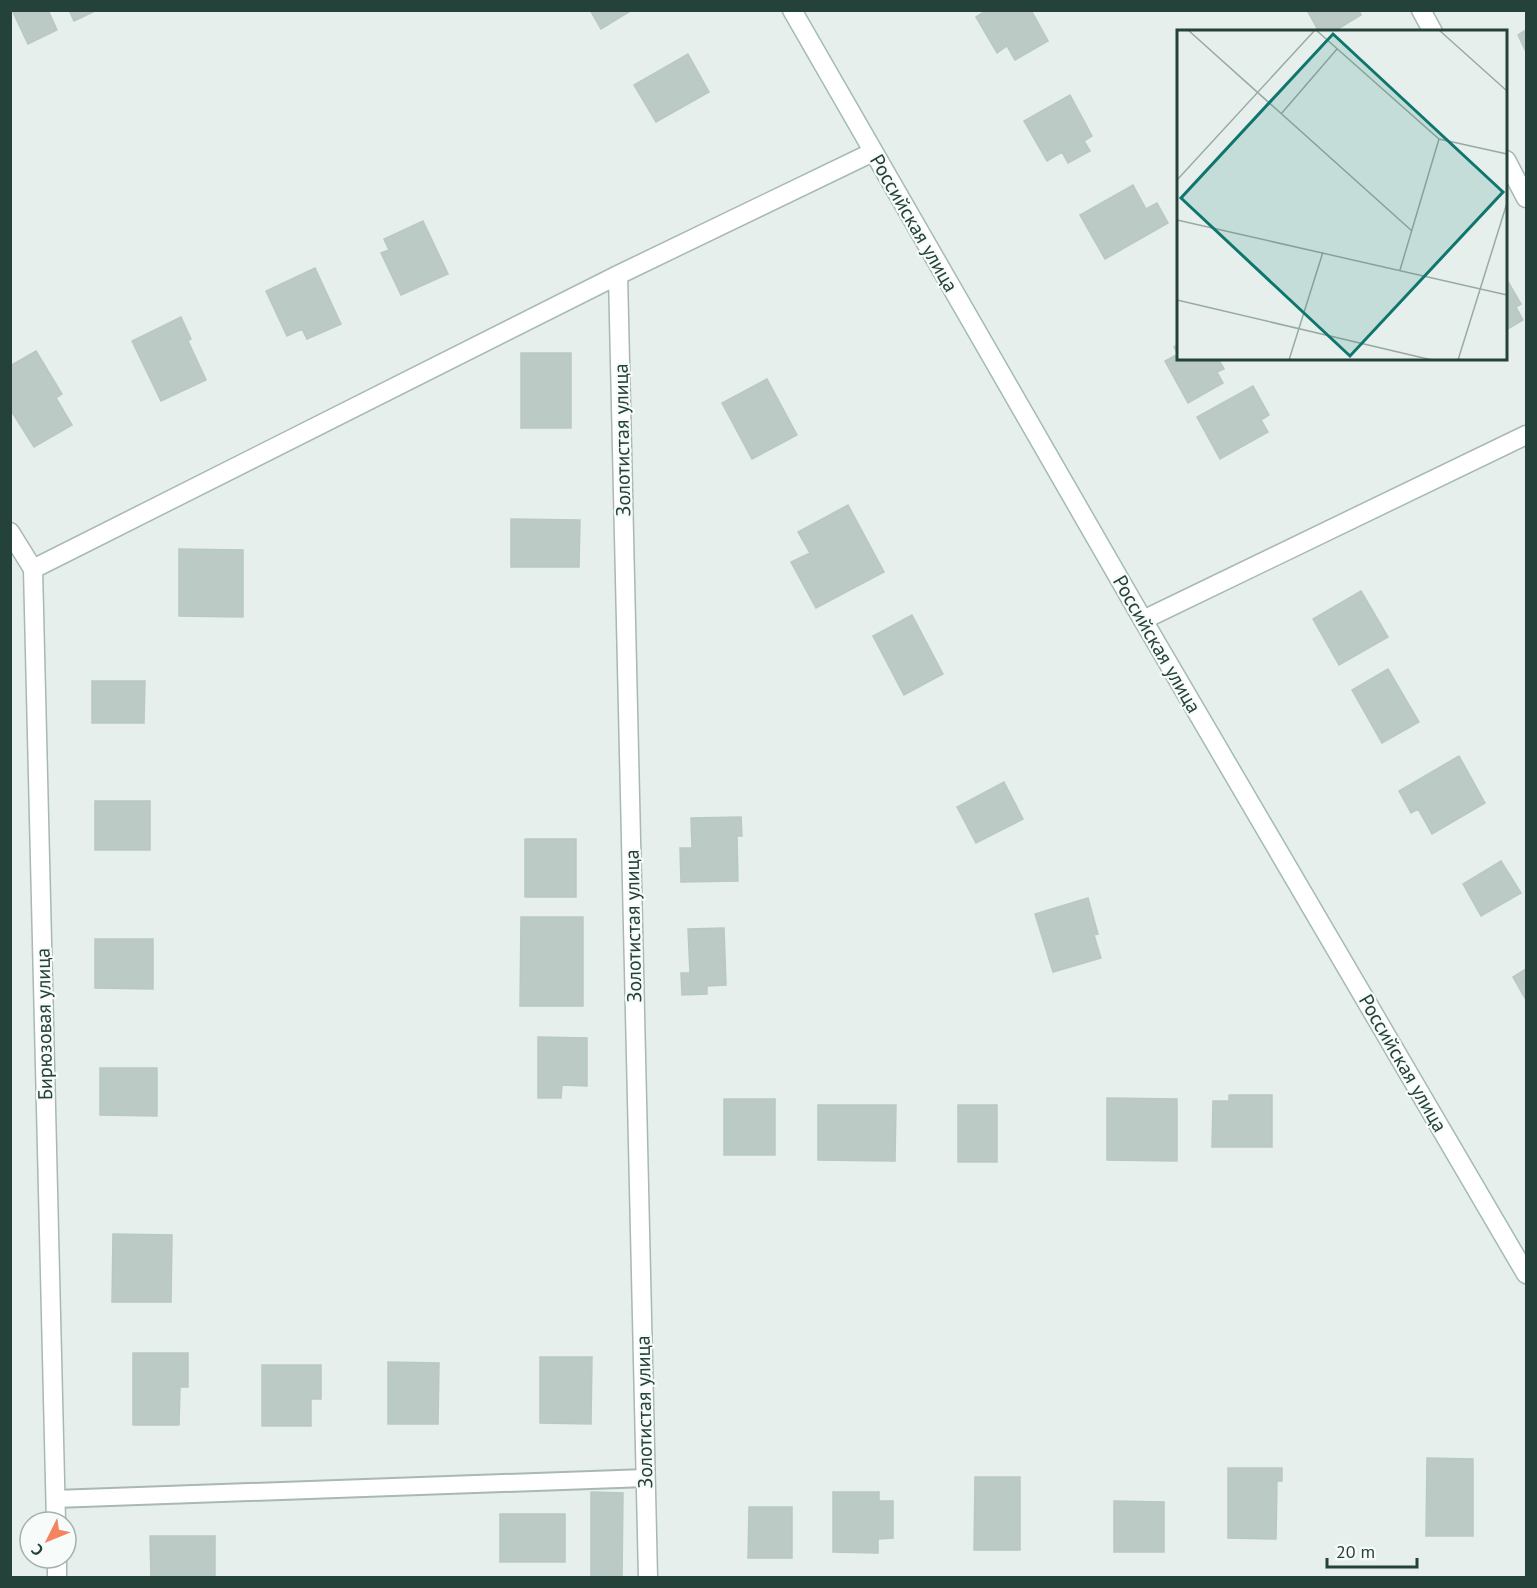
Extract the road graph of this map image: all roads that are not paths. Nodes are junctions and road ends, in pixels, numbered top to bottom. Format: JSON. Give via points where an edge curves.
{"nodes":[{"id":1,"x":792,"y":10,"type":"edge"},
{"id":2,"x":1421,"y":10,"type":"edge"},
{"id":3,"x":1432,"y":30,"type":"edge"},
{"id":4,"x":873,"y":152,"type":"junction"},
{"id":5,"x":1507,"y":162,"type":"edge"},
{"id":6,"x":1527,"y":198,"type":"edge"},
{"id":7,"x":618,"y":275,"type":"junction"},
{"id":8,"x":1527,"y":435,"type":"edge"},
{"id":9,"x":10,"y":532,"type":"edge"},
{"id":10,"x":33,"y":569,"type":"junction"},
{"id":11,"x":1143,"y":620,"type":"junction"},
{"id":12,"x":1527,"y":1274,"type":"edge"},
{"id":13,"x":645,"y":1478,"type":"junction"},
{"id":14,"x":55,"y":1499,"type":"junction"},
{"id":15,"x":55,"y":1510,"type":"edge"},
{"id":16,"x":648,"y":1578,"type":"edge"}],
"edges":[{"from":1,"to":4,"type":"street","name":"Российская улица"},
{"from":2,"to":3,"type":"street"},
{"from":4,"to":7,"type":"street"},
{"from":4,"to":11,"type":"street","name":"Российская улица"},
{"from":5,"to":6,"type":"street"},
{"from":7,"to":10,"type":"street"},
{"from":7,"to":13,"type":"street","name":"Золотистая улица"},
{"from":8,"to":11,"type":"street"},
{"from":9,"to":10,"type":"street"},
{"from":10,"to":14,"type":"street","name":"Бирюзовая улица"},
{"from":11,"to":12,"type":"street","name":"Российская улица"},
{"from":13,"to":14,"type":"lane"},
{"from":13,"to":16,"type":"street","name":"Золотистая улица"},
{"from":14,"to":15,"type":"street","name":"Бирюзовая улица"}]}
